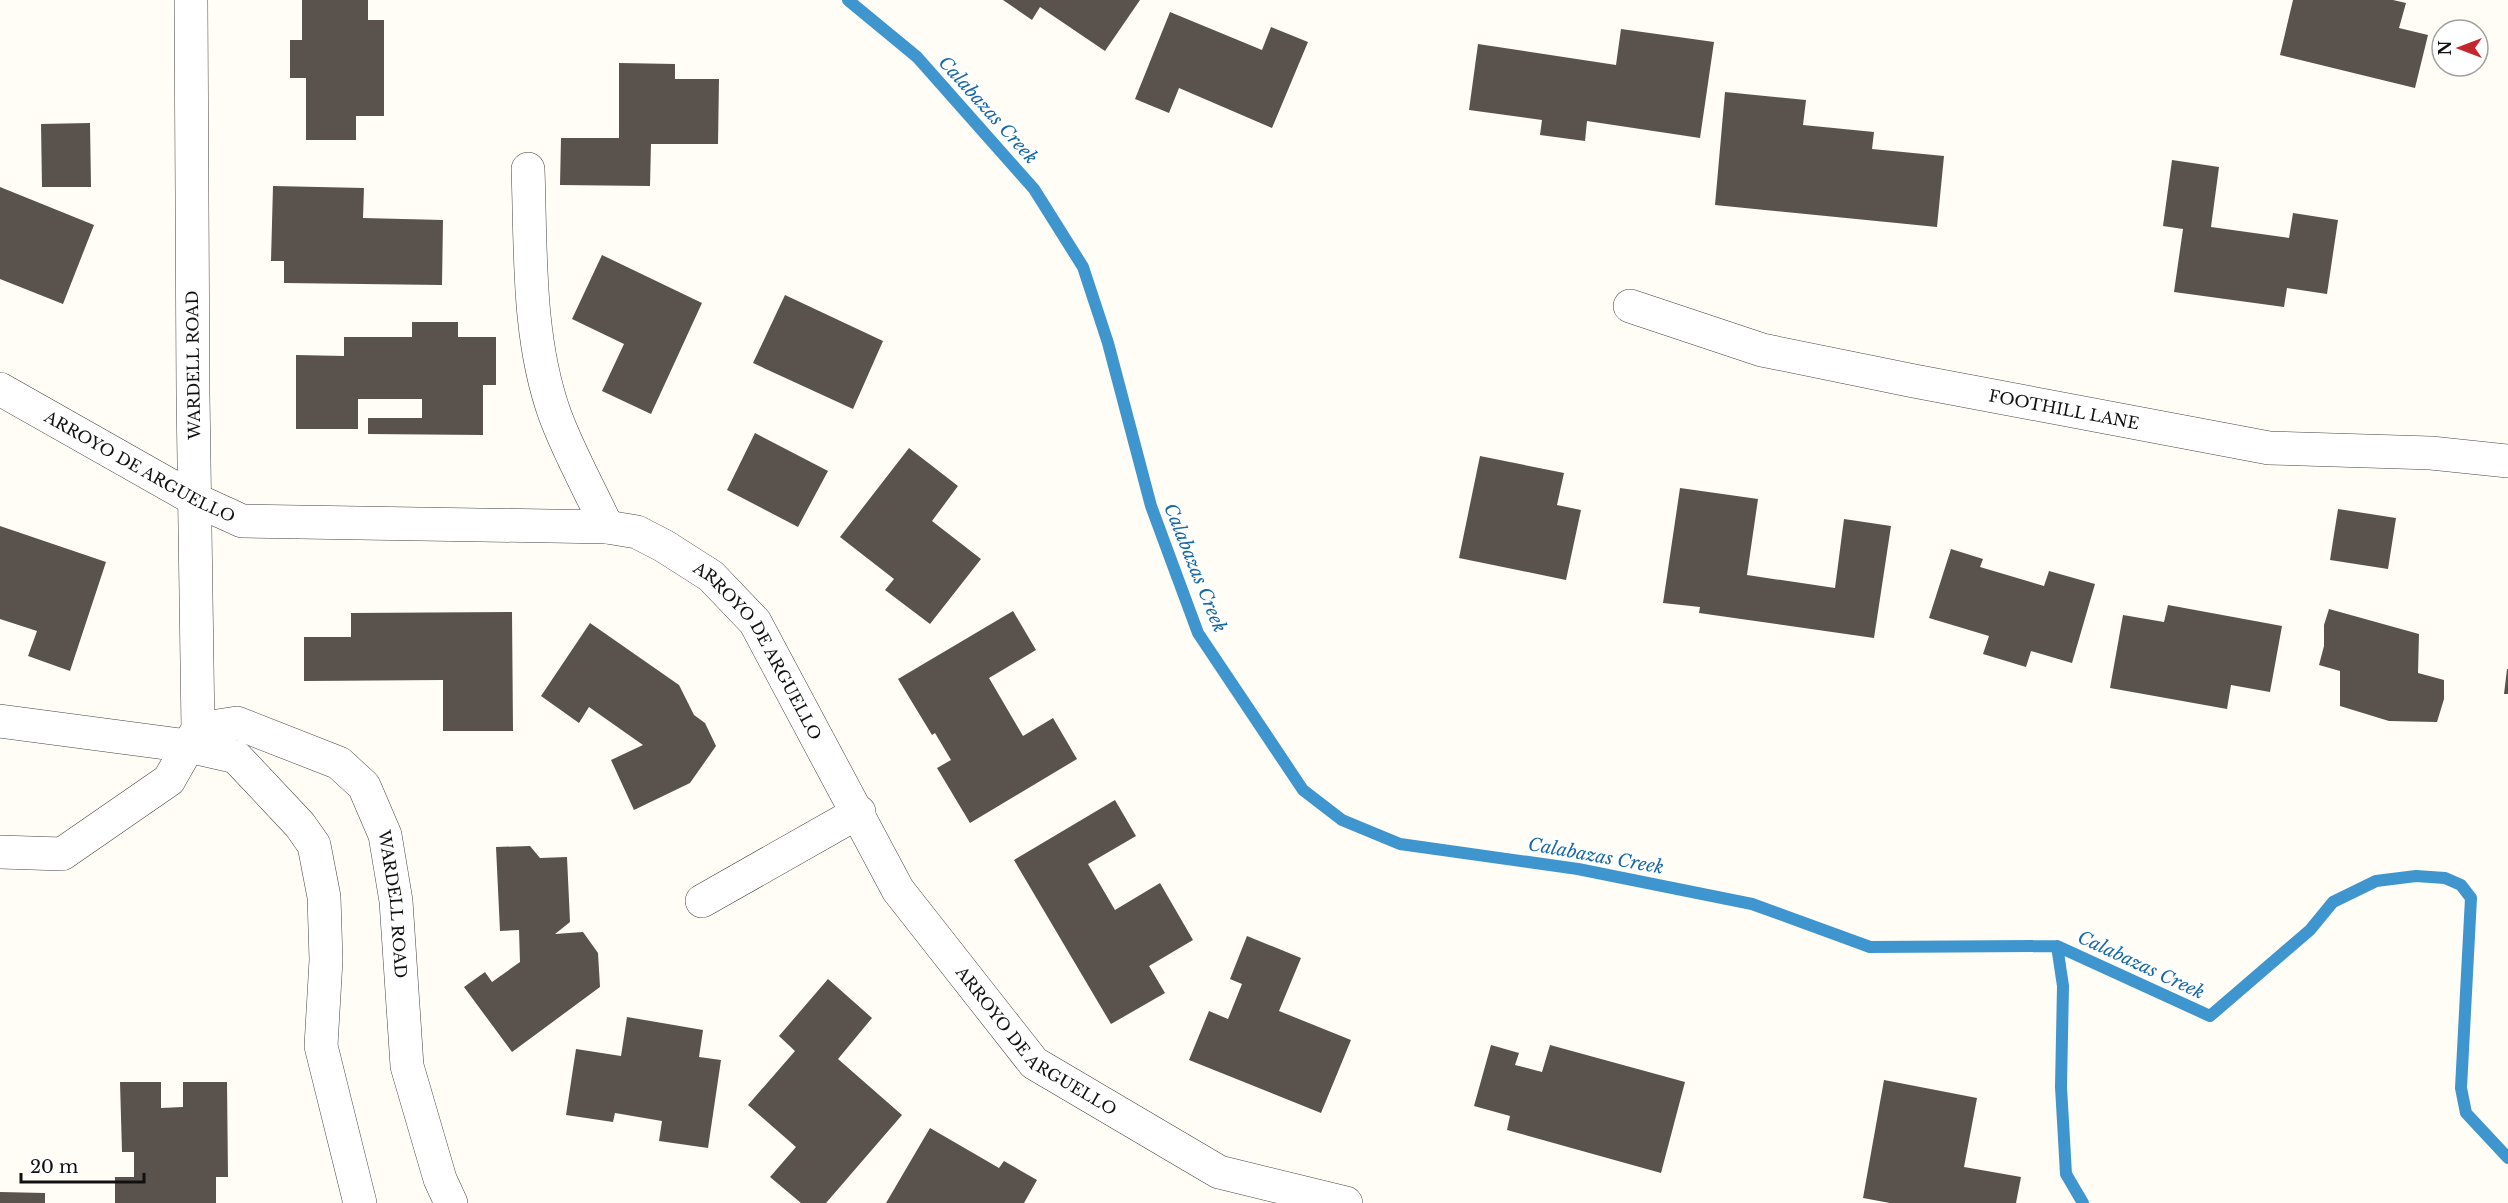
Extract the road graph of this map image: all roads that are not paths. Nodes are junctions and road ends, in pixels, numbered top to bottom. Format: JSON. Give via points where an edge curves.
{"nodes":[{"id":1,"x":191,"y":0,"type":"edge"},
{"id":2,"x":528,"y":169,"type":"dead end"},
{"id":3,"x":1630,"y":306,"type":"dead end"},
{"id":4,"x":0,"y":390,"type":"edge"},
{"id":5,"x":2508,"y":461,"type":"edge"},
{"id":6,"x":196,"y":500,"type":"junction"},
{"id":7,"x":607,"y":527,"type":"junction"},
{"id":8,"x":0,"y":721,"type":"edge"},
{"id":9,"x":193,"y":738,"type":"junction"},
{"id":10,"x":859,"y":812,"type":"junction"},
{"id":11,"x":0,"y":852,"type":"edge"},
{"id":12,"x":702,"y":902,"type":"dead end"},
{"id":13,"x":360,"y":1203,"type":"edge"},
{"id":14,"x":451,"y":1203,"type":"edge"},
{"id":15,"x":1346,"y":1203,"type":"edge"}],
"edges":[{"from":1,"to":6,"type":"street","name":"WARDELL ROAD"},
{"from":2,"to":7,"type":"street","via":[[538,348],[555,414]]},
{"from":3,"to":5,"type":"street","name":"FOOTHILL LANE","via":[[1762,350],[2269,448],[2431,453]]},
{"from":4,"to":6,"type":"street","name":"ARROYO DE ARGUELLO"},
{"from":6,"to":7,"type":"street","name":"ARROYO DE ARGUELLO","via":[[242,520]]},
{"from":6,"to":9,"type":"street","name":"WARDELL ROAD"},
{"from":7,"to":10,"type":"street","name":"ARROYO DE ARGUELLO","via":[[637,532],[711,576],[755,622]]},
{"from":8,"to":9,"type":"street","name":"WARDELL ROAD"},
{"from":9,"to":11,"type":"street","name":"WARDELL ROAD","via":[[169,780],[62,854]]},
{"from":9,"to":13,"type":"street","name":"WARDELL ROAD","via":[[236,757],[294,817],[314,845],[324,897],[326,960],[321,1046]]},
{"from":9,"to":14,"type":"street","name":"WARDELL ROAD","via":[[237,723],[339,764],[364,786],[386,835],[396,901],[406,1066]]},
{"from":10,"to":12,"type":"street"},
{"from":10,"to":15,"type":"street","name":"ARROYO DE ARGUELLO","via":[[898,890],[1034,1064],[1219,1172]]}]}
